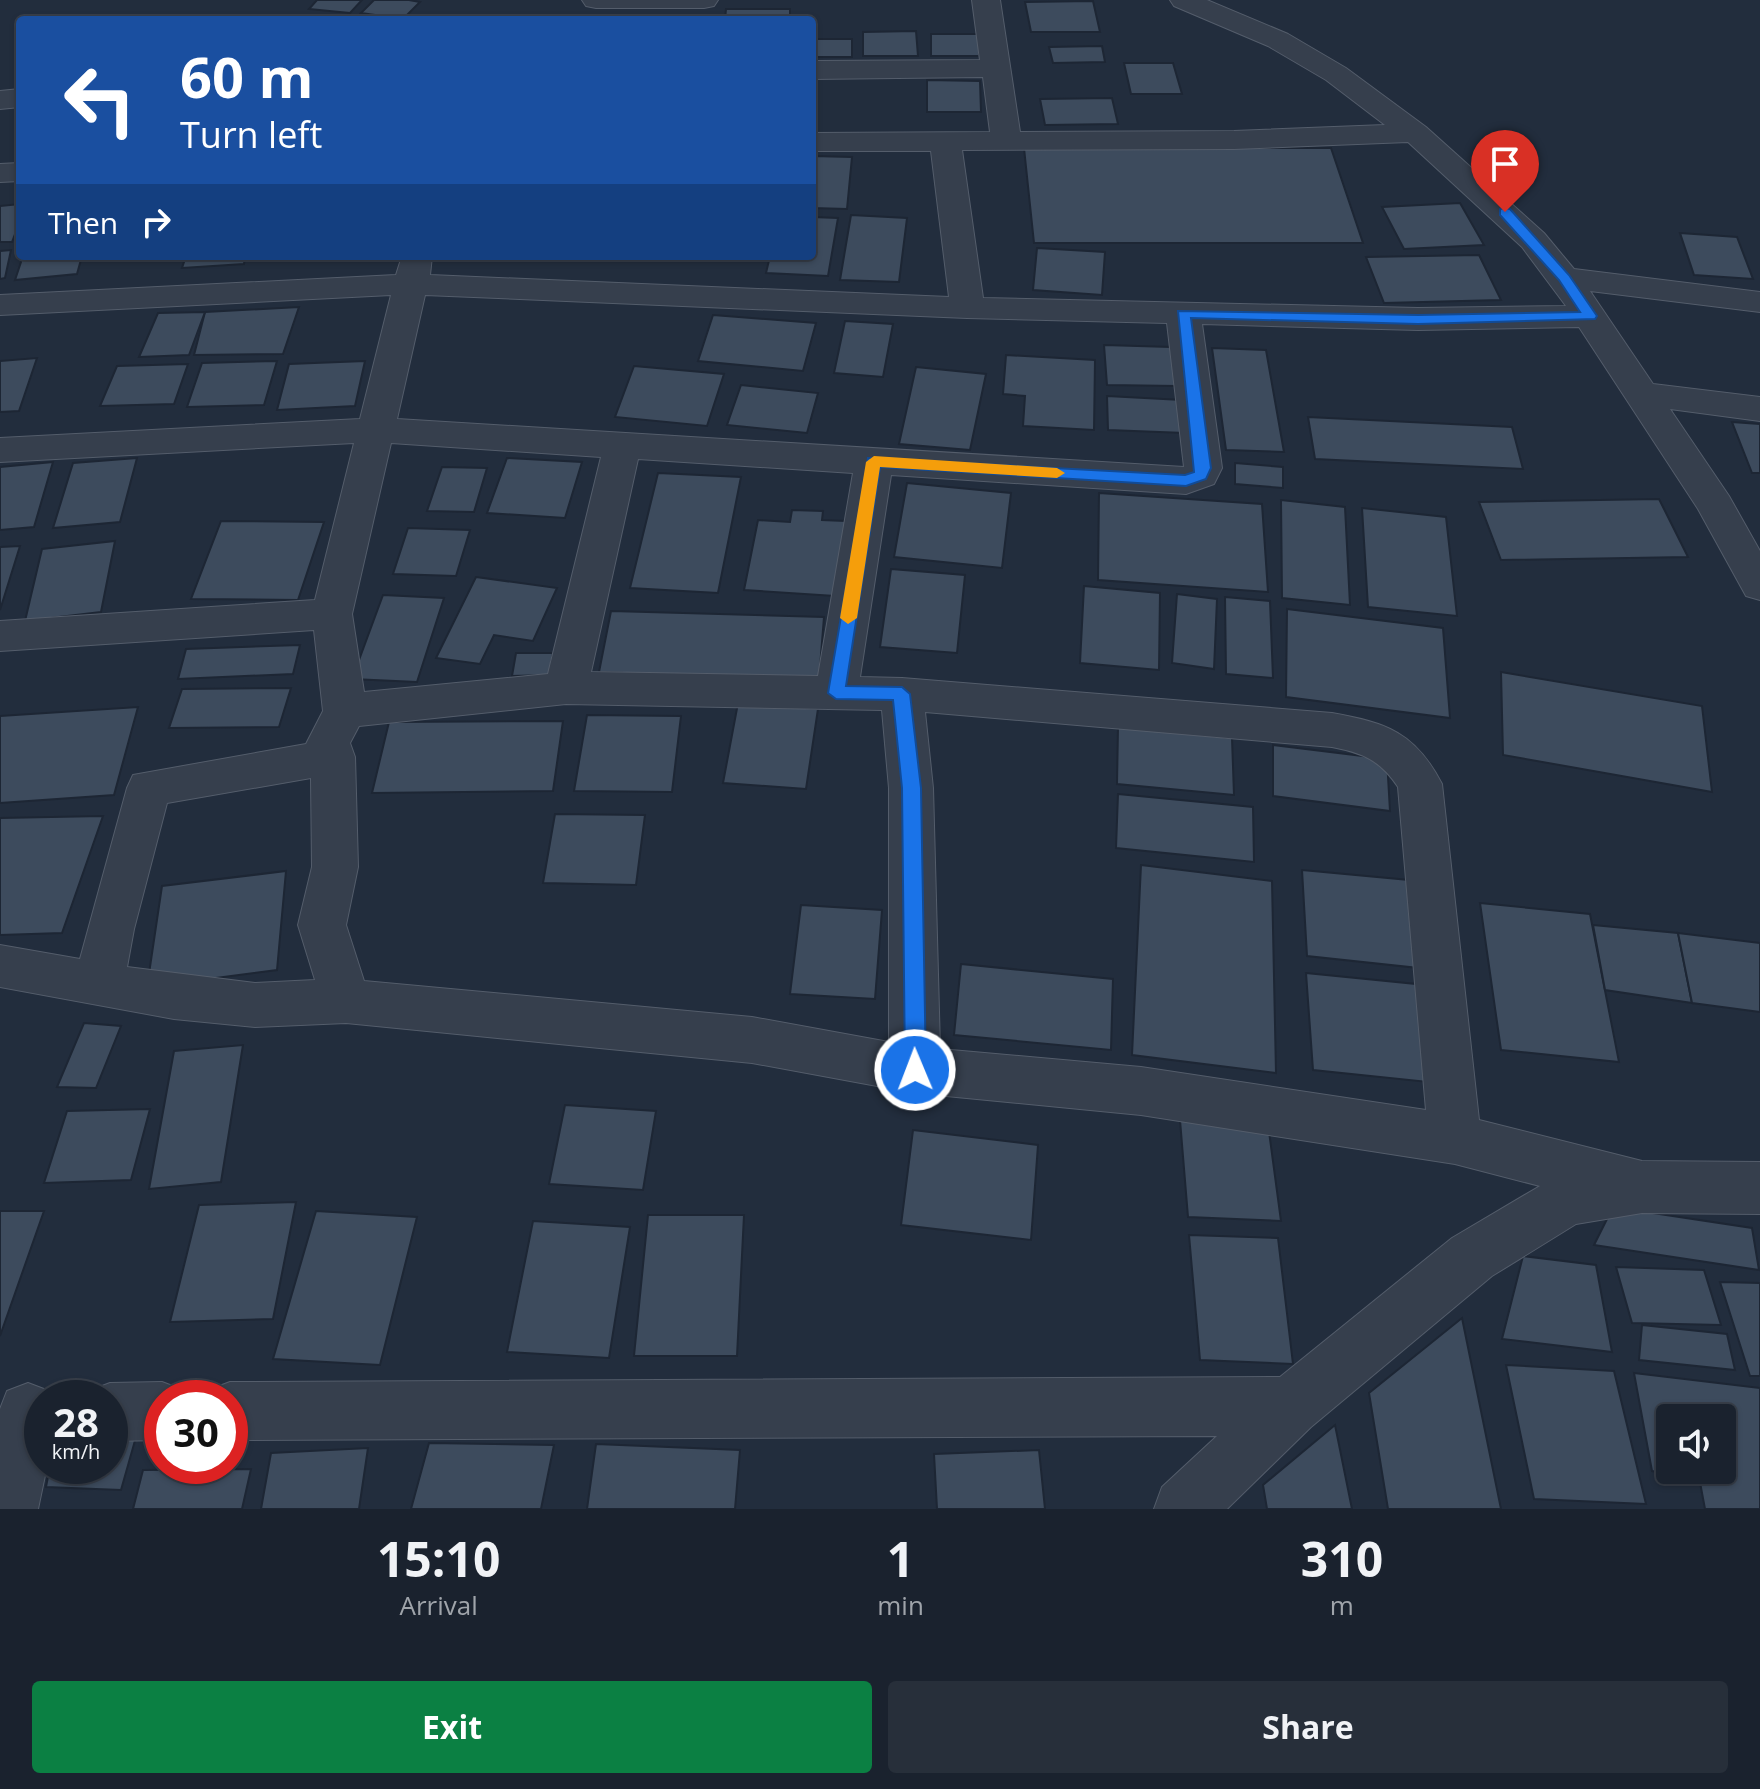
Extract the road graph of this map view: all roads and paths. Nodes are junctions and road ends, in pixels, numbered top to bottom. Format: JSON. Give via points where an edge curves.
{"nodes":[{"id":1,"x":596,"y":0,"type":"edge"},
{"id":2,"x":704,"y":0,"type":"edge"},
{"id":3,"x":986,"y":0,"type":"edge"},
{"id":4,"x":1184,"y":0,"type":"edge"},
{"id":5,"x":996,"y":68,"type":"junction"},
{"id":6,"x":816,"y":70,"type":"edge"},
{"id":7,"x":1415,"y":133,"type":"junction"},
{"id":8,"x":945,"y":140,"type":"junction"},
{"id":9,"x":1006,"y":140,"type":"junction"},
{"id":10,"x":816,"y":142,"type":"edge"},
{"id":11,"x":414,"y":270,"type":"edge"},
{"id":12,"x":1564,"y":278,"type":"junction"},
{"id":13,"x":1760,"y":302,"type":"edge"},
{"id":14,"x":0,"y":305,"type":"edge"},
{"id":15,"x":967,"y":308,"type":"junction"},
{"id":16,"x":1183,"y":314,"type":"junction"},
{"id":17,"x":1590,"y":316,"type":"junction"},
{"id":18,"x":1642,"y":394,"type":"junction"},
{"id":19,"x":1760,"y":409,"type":"edge"},
{"id":20,"x":375,"y":430,"type":"junction"},
{"id":21,"x":622,"y":446,"type":"junction"},
{"id":22,"x":0,"y":450,"type":"edge"},
{"id":23,"x":874,"y":462,"type":"junction"},
{"id":24,"x":1760,"y":586,"type":"edge"},
{"id":25,"x":332,"y":614,"type":"junction"},
{"id":26,"x":0,"y":636,"type":"edge"},
{"id":27,"x":566,"y":688,"type":"junction"},
{"id":28,"x":836,"y":693,"type":"junction"},
{"id":29,"x":902,"y":694,"type":"junction"},
{"id":30,"x":345,"y":711,"type":"junction"},
{"id":31,"x":333,"y":757,"type":"junction"},
{"id":32,"x":0,"y":966,"type":"edge"},
{"id":33,"x":100,"y":984,"type":"junction"},
{"id":34,"x":346,"y":1001,"type":"junction"},
{"id":35,"x":915,"y":1070,"type":"junction"},
{"id":36,"x":1455,"y":1139,"type":"junction"},
{"id":37,"x":1642,"y":1187,"type":"junction"},
{"id":38,"x":1760,"y":1188,"type":"edge"},
{"id":39,"x":1290,"y":1406,"type":"junction"},
{"id":40,"x":23,"y":1411,"type":"edge"},
{"id":41,"x":248,"y":1411,"type":"edge"},
{"id":42,"x":8,"y":1509,"type":"edge"},
{"id":43,"x":1184,"y":1509,"type":"edge"}],
"edges":[{"from":1,"to":2,"type":"street"},
{"from":3,"to":5,"type":"street"},
{"from":4,"to":7,"type":"street","via":[[1278,40],[1336,74]]},
{"from":5,"to":6,"type":"street"},
{"from":5,"to":9,"type":"street"},
{"from":7,"to":9,"type":"street"},
{"from":7,"to":12,"type":"street","via":[[1505,212]]},
{"from":8,"to":9,"type":"street"},
{"from":8,"to":10,"type":"street"},
{"from":8,"to":15,"type":"street"},
{"from":11,"to":14,"type":"street"},
{"from":11,"to":15,"type":"street"},
{"from":11,"to":20,"type":"street"},
{"from":12,"to":13,"type":"street"},
{"from":12,"to":17,"type":"street"},
{"from":15,"to":16,"type":"street"},
{"from":16,"to":17,"type":"street"},
{"from":16,"to":23,"type":"street","via":[[1201,475],[1186,481]]},
{"from":17,"to":18,"type":"street"},
{"from":18,"to":19,"type":"street"},
{"from":18,"to":24,"type":"street","via":[[1715,505]]},
{"from":20,"to":21,"type":"street"},
{"from":20,"to":22,"type":"street"},
{"from":20,"to":25,"type":"street"},
{"from":21,"to":23,"type":"street"},
{"from":21,"to":27,"type":"street"},
{"from":23,"to":28,"type":"street"},
{"from":25,"to":26,"type":"street"},
{"from":25,"to":30,"type":"street"},
{"from":27,"to":28,"type":"street"},
{"from":27,"to":30,"type":"street"},
{"from":28,"to":29,"type":"street"},
{"from":29,"to":35,"type":"street","via":[[911,788]]},
{"from":29,"to":36,"type":"street","via":[[1332,730],[1370,737],[1401,753],[1420,784]]},
{"from":30,"to":31,"type":"street","via":[[328,743]]},
{"from":31,"to":33,"type":"street","via":[[149,788]]},
{"from":31,"to":34,"type":"street","via":[[335,867],[322,925]]},
{"from":32,"to":33,"type":"street"},
{"from":33,"to":34,"type":"street","via":[[255,1005]]},
{"from":34,"to":35,"type":"street","via":[[752,1040]]},
{"from":35,"to":36,"type":"street","via":[[1141,1091]]},
{"from":36,"to":37,"type":"street"},
{"from":37,"to":38,"type":"street"},
{"from":37,"to":39,"type":"street","via":[[1567,1200],[1472,1257]]},
{"from":39,"to":41,"type":"street"},
{"from":39,"to":43,"type":"street"},
{"from":40,"to":42,"type":"street"}]}
